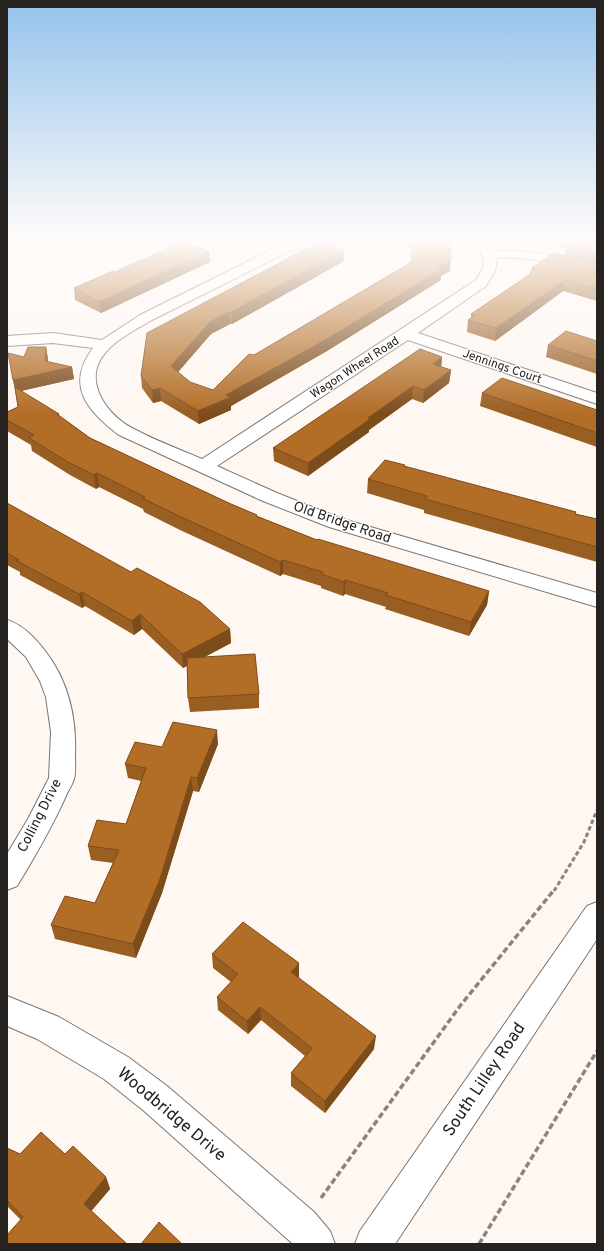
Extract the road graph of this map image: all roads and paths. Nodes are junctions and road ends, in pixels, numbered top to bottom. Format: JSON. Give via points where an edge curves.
{"nodes":[{"id":1,"x":186,"y":297,"type":"edge"},
{"id":2,"x":460,"y":297,"type":"edge"},
{"id":3,"x":406,"y":334,"type":"junction"},
{"id":4,"x":35,"y":339,"type":"junction"},
{"id":5,"x":7,"y":341,"type":"edge"},
{"id":6,"x":105,"y":345,"type":"junction"},
{"id":7,"x":7,"y":350,"type":"edge"},
{"id":8,"x":597,"y":399,"type":"edge"},
{"id":9,"x":204,"y":466,"type":"junction"},
{"id":10,"x":597,"y":600,"type":"edge"},
{"id":11,"x":7,"y":626,"type":"edge"},
{"id":12,"x":597,"y":810,"type":"edge"},
{"id":13,"x":7,"y":878,"type":"edge"},
{"id":14,"x":597,"y":915,"type":"edge"},
{"id":15,"x":7,"y":1011,"type":"edge"},
{"id":16,"x":597,"y":1051,"type":"edge"},
{"id":17,"x":321,"y":1198,"type":"dead end"},
{"id":18,"x":317,"y":1244,"type":"edge"},
{"id":19,"x":373,"y":1244,"type":"edge"},
{"id":20,"x":479,"y":1244,"type":"edge"}],
"edges":[{"from":1,"to":6,"type":"street","name":"Old Bridge Road","via":[[143,319]]},
{"from":2,"to":3,"type":"street","name":"Wagon Wheel Road"},
{"from":3,"to":8,"type":"street","name":"Jennings Court"},
{"from":3,"to":9,"type":"street","name":"Wagon Wheel Road"},
{"from":4,"to":5,"type":"street"},
{"from":4,"to":6,"type":"street","via":[[66,339]]},
{"from":4,"to":7,"type":"street"},
{"from":6,"to":9,"type":"street","name":"Old Bridge Road","via":[[90,366],[88,375],[88,389],[102,412],[125,431]]},
{"from":9,"to":10,"type":"street","name":"Old Bridge Road","via":[[277,500],[336,523]]},
{"from":11,"to":13,"type":"street","name":"Colling Drive","via":[[28,644],[45,666],[57,692],[64,732],[62,776],[46,813]]},
{"from":12,"to":17,"type":"path","via":[[584,842],[550,897],[460,1006]]},
{"from":14,"to":19,"type":"street","name":"South Lilley Road"},
{"from":15,"to":18,"type":"street","name":"Woodbridge Drive","via":[[48,1028],[116,1068],[301,1226]]},
{"from":16,"to":20,"type":"path"}]}
